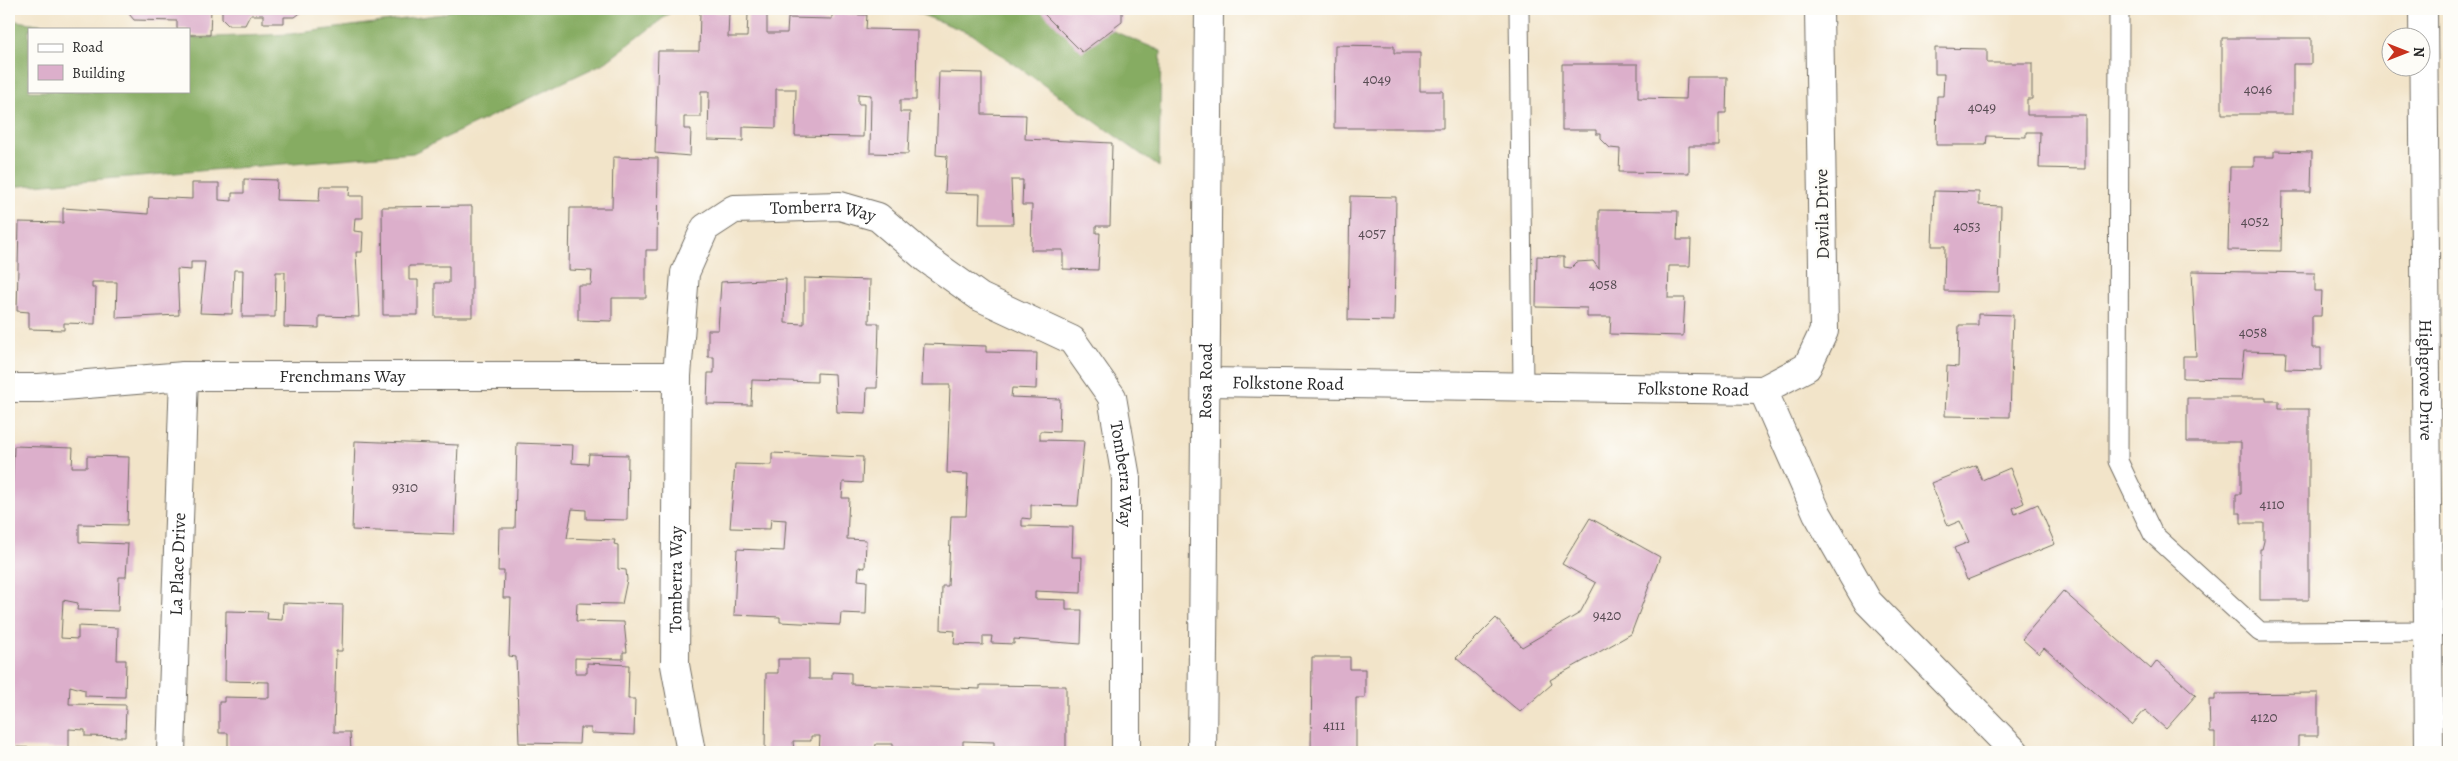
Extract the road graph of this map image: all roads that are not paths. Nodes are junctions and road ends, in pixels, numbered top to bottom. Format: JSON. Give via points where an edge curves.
{"nodes":[{"id":1,"x":1209,"y":9,"type":"edge"},
{"id":2,"x":1519,"y":9,"type":"edge"},
{"id":3,"x":1819,"y":9,"type":"edge"},
{"id":4,"x":2119,"y":9,"type":"edge"},
{"id":5,"x":2423,"y":9,"type":"edge"},
{"id":6,"x":184,"y":376,"type":"junction"},
{"id":7,"x":677,"y":376,"type":"junction"},
{"id":8,"x":1207,"y":382,"type":"junction"},
{"id":9,"x":1522,"y":386,"type":"junction"},
{"id":10,"x":9,"y":388,"type":"edge"},
{"id":11,"x":1763,"y":390,"type":"junction"},
{"id":12,"x":2428,"y":631,"type":"junction"},
{"id":13,"x":171,"y":752,"type":"edge"},
{"id":14,"x":691,"y":752,"type":"edge"},
{"id":15,"x":1126,"y":752,"type":"edge"},
{"id":16,"x":1202,"y":752,"type":"edge"},
{"id":17,"x":2015,"y":752,"type":"edge"},
{"id":18,"x":2429,"y":752,"type":"edge"}],
"edges":[{"from":1,"to":8,"type":"street","name":"Rosa Road"},
{"from":2,"to":9,"type":"lane"},
{"from":3,"to":11,"type":"street","name":"Davila Drive","via":[[1824,331],[1807,367]]},
{"from":4,"to":12,"type":"lane","via":[[2118,461],[2153,534],[2260,632]]},
{"from":5,"to":12,"type":"street","name":"Highgrove Drive"},
{"from":6,"to":7,"type":"street","name":"Frenchmans Way"},
{"from":6,"to":10,"type":"street","name":"Frenchmans Way"},
{"from":6,"to":13,"type":"street","name":"La Place Drive"},
{"from":7,"to":14,"type":"street","name":"Tomberra Way","via":[[675,665]]},
{"from":7,"to":15,"type":"street","name":"Tomberra Way","via":[[685,273],[705,228],[734,209],[840,206],[878,217],[927,259],[980,297],[1072,340],[1112,397],[1126,478]]},
{"from":8,"to":9,"type":"street","name":"Folkstone Road"},
{"from":8,"to":16,"type":"street","name":"Rosa Road"},
{"from":9,"to":11,"type":"street","name":"Folkstone Road"},
{"from":11,"to":17,"type":"street","name":"Folkstone Road","via":[[1817,513],[1868,602]]},
{"from":12,"to":18,"type":"street","name":"Highgrove Drive"}]}
